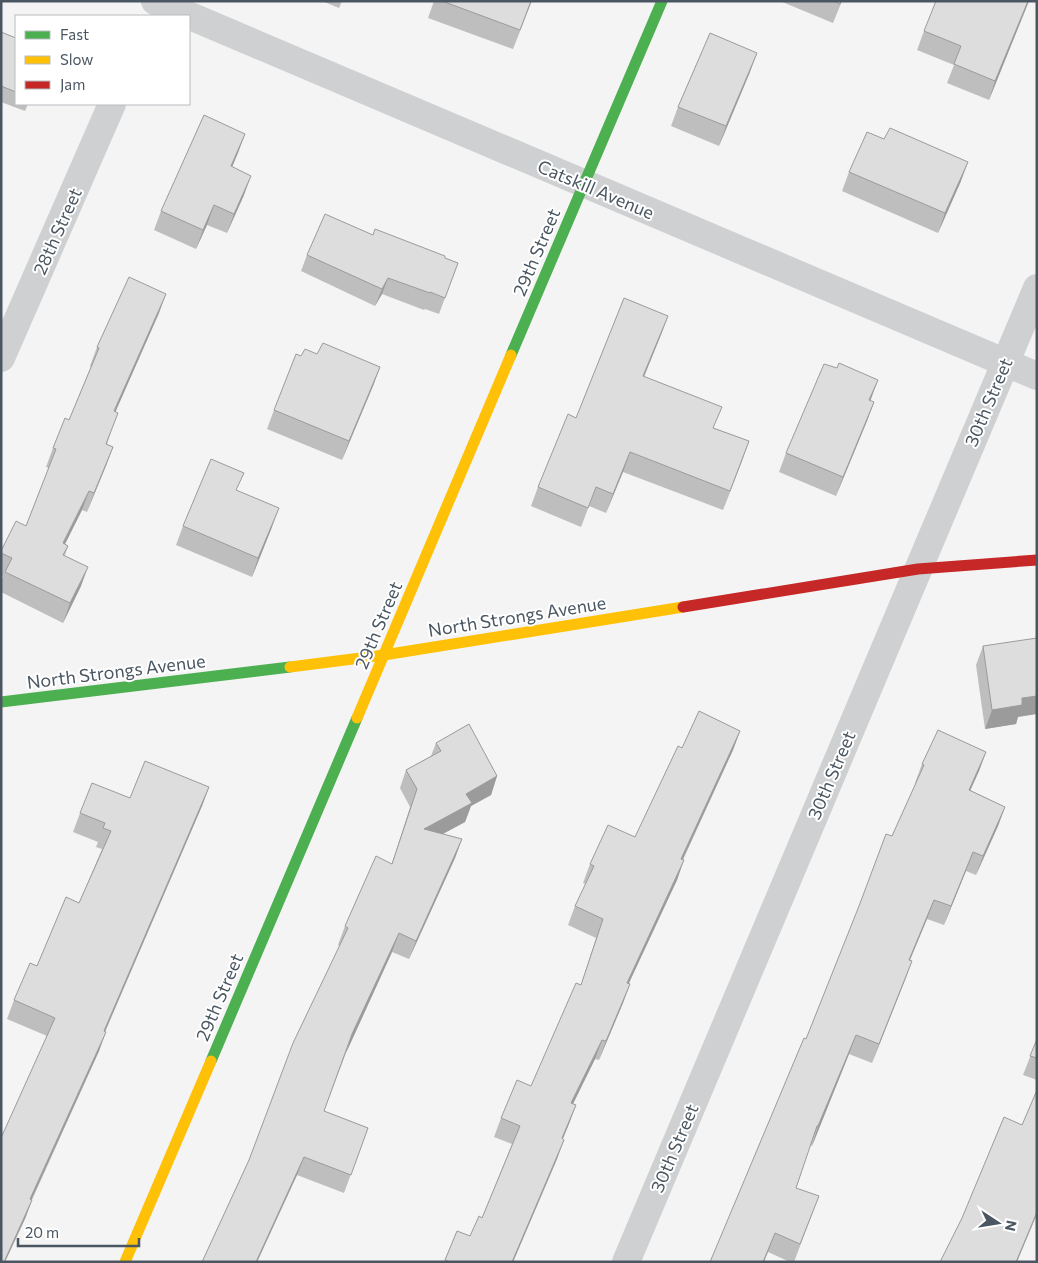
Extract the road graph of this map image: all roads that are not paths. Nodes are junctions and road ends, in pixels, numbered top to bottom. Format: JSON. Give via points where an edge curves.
{"nodes":[{"id":1,"x":662,"y":1,"type":"edge"},
{"id":2,"x":155,"y":5,"type":"edge"},
{"id":3,"x":179,"y":15,"type":"edge"},
{"id":4,"x":190,"y":20,"type":"edge"},
{"id":5,"x":112,"y":105,"type":"edge"},
{"id":6,"x":584,"y":184,"type":"junction"},
{"id":7,"x":1037,"y":288,"type":"edge"},
{"id":8,"x":1,"y":358,"type":"edge"},
{"id":9,"x":1005,"y":363,"type":"junction"},
{"id":10,"x":1037,"y":376,"type":"edge"},
{"id":11,"x":1037,"y":560,"type":"edge"},
{"id":12,"x":918,"y":569,"type":"junction"},
{"id":13,"x":384,"y":655,"type":"junction"},
{"id":14,"x":1,"y":702,"type":"edge"},
{"id":15,"x":125,"y":1262,"type":"edge"},
{"id":16,"x":626,"y":1262,"type":"edge"}],
"edges":[{"from":1,"to":6,"type":"street","name":"29th Street"},
{"from":2,"to":3,"type":"street","name":"Catskill Avenue"},
{"from":4,"to":6,"type":"street","name":"Catskill Avenue"},
{"from":5,"to":8,"type":"street","name":"28th Street"},
{"from":6,"to":9,"type":"street","name":"Catskill Avenue"},
{"from":6,"to":13,"type":"street","name":"29th Street"},
{"from":7,"to":9,"type":"street","name":"30th Street"},
{"from":9,"to":10,"type":"street","name":"Catskill Avenue"},
{"from":9,"to":12,"type":"street","name":"30th Street"},
{"from":11,"to":12,"type":"street","name":"North Strongs Avenue"},
{"from":12,"to":13,"type":"street","name":"North Strongs Avenue"},
{"from":12,"to":16,"type":"street","name":"30th Street"},
{"from":13,"to":14,"type":"street","name":"North Strongs Avenue"},
{"from":13,"to":15,"type":"street","name":"29th Street"}]}
